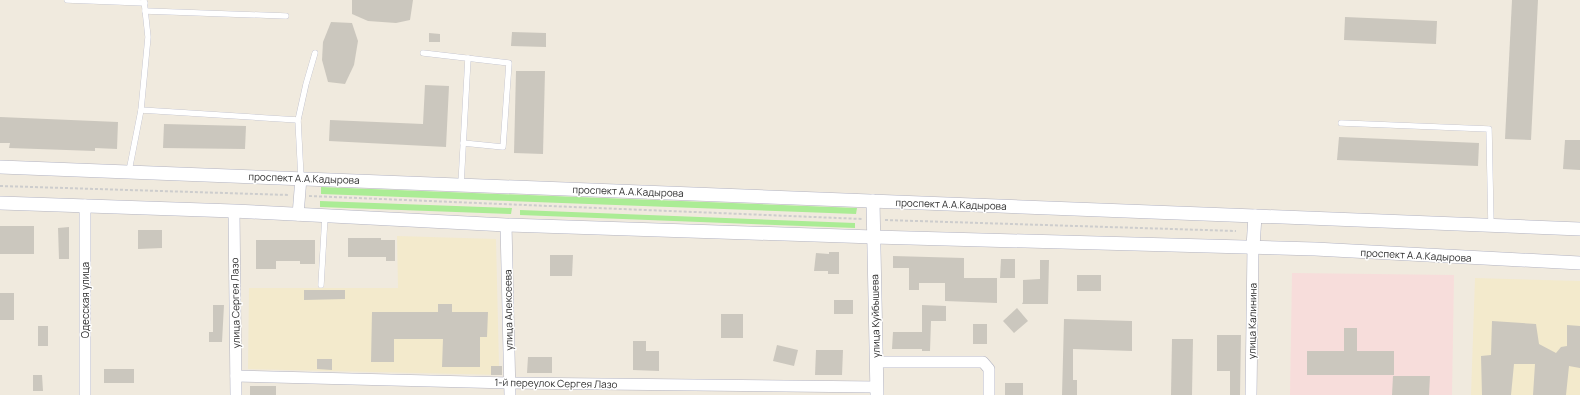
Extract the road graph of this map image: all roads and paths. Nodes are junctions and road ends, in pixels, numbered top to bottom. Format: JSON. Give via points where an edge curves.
{"nodes":[{"id":1,"x":67,"y":0,"type":"edge"},
{"id":2,"x":144,"y":2,"type":"edge"},
{"id":3,"x":145,"y":11,"type":"junction"},
{"id":4,"x":286,"y":16,"type":"dead end"},
{"id":5,"x":315,"y":53,"type":"dead end"},
{"id":6,"x":423,"y":53,"type":"dead end"},
{"id":7,"x":468,"y":58,"type":"junction"},
{"id":8,"x":141,"y":110,"type":"junction"},
{"id":9,"x":298,"y":120,"type":"junction"},
{"id":10,"x":1341,"y":123,"type":"dead end"},
{"id":11,"x":463,"y":143,"type":"junction"},
{"id":12,"x":0,"y":167,"type":"edge"},
{"id":13,"x":129,"y":172,"type":"junction"},
{"id":14,"x":301,"y":178,"type":"junction"},
{"id":15,"x":460,"y":184,"type":"junction"},
{"id":16,"x":0,"y":186,"type":"edge"},
{"id":17,"x":300,"y":196,"type":"junction"},
{"id":18,"x":873,"y":201,"type":"junction"},
{"id":19,"x":0,"y":203,"type":"edge"},
{"id":20,"x":84,"y":205,"type":"junction"},
{"id":21,"x":234,"y":211,"type":"junction"},
{"id":22,"x":298,"y":215,"type":"junction"},
{"id":23,"x":325,"y":216,"type":"junction"},
{"id":24,"x":1255,"y":216,"type":"junction"},
{"id":25,"x":873,"y":220,"type":"junction"},
{"id":26,"x":506,"y":225,"type":"junction"},
{"id":27,"x":1491,"y":225,"type":"junction"},
{"id":28,"x":1580,"y":229,"type":"edge"},
{"id":29,"x":1236,"y":231,"type":"dead end"},
{"id":30,"x":874,"y":237,"type":"junction"},
{"id":31,"x":1253,"y":247,"type":"junction"},
{"id":32,"x":1580,"y":263,"type":"edge"},
{"id":33,"x":321,"y":285,"type":"dead end"},
{"id":34,"x":876,"y":362,"type":"junction"},
{"id":35,"x":236,"y":376,"type":"junction"},
{"id":36,"x":509,"y":383,"type":"junction"},
{"id":37,"x":877,"y":391,"type":"edge"},
{"id":38,"x":85,"y":395,"type":"edge"},
{"id":39,"x":236,"y":395,"type":"edge"},
{"id":40,"x":510,"y":395,"type":"edge"},
{"id":41,"x":989,"y":395,"type":"edge"},
{"id":42,"x":1251,"y":395,"type":"edge"}],
"edges":[{"from":1,"to":2,"type":"lane"},
{"from":2,"to":3,"type":"lane"},
{"from":3,"to":4,"type":"lane"},
{"from":3,"to":8,"type":"lane","via":[[148,37]]},
{"from":5,"to":9,"type":"lane"},
{"from":6,"to":7,"type":"lane"},
{"from":7,"to":11,"type":"lane"},
{"from":7,"to":11,"type":"lane","via":[[509,63],[503,147]]},
{"from":8,"to":9,"type":"lane"},
{"from":8,"to":13,"type":"lane"},
{"from":9,"to":14,"type":"lane"},
{"from":10,"to":27,"type":"lane","via":[[1489,129]]},
{"from":11,"to":15,"type":"lane"},
{"from":12,"to":13,"type":"street","name":"проспект А.А.Кадырова"},
{"from":13,"to":14,"type":"street","name":"проспект А.А.Кадырова"},
{"from":14,"to":15,"type":"street","name":"проспект А.А.Кадырова"},
{"from":14,"to":17,"type":"street"},
{"from":15,"to":18,"type":"street","name":"проспект А.А.Кадырова"},
{"from":16,"to":17,"type":"path"},
{"from":17,"to":22,"type":"street"},
{"from":17,"to":25,"type":"path"},
{"from":18,"to":24,"type":"street","name":"проспект А.А.Кадырова"},
{"from":18,"to":25,"type":"street","name":"улица Куйбышева"},
{"from":19,"to":20,"type":"street","name":"проспект А.А.Кадырова"},
{"from":20,"to":21,"type":"street","name":"проспект А.А.Кадырова"},
{"from":20,"to":38,"type":"street","name":"Одесская улица"},
{"from":21,"to":22,"type":"street","name":"проспект А.А.Кадырова"},
{"from":21,"to":35,"type":"street","name":"улица Сергея Лазо"},
{"from":22,"to":23,"type":"street","name":"проспект А.А.Кадырова"},
{"from":23,"to":26,"type":"street","name":"проспект А.А.Кадырова"},
{"from":23,"to":33,"type":"lane"},
{"from":24,"to":27,"type":"street","name":"проспект А.А.Кадырова"},
{"from":24,"to":31,"type":"street"},
{"from":25,"to":29,"type":"path"},
{"from":25,"to":30,"type":"street","name":"улица Куйбышева"},
{"from":26,"to":30,"type":"street","name":"проспект А.А.Кадырова"},
{"from":26,"to":36,"type":"street","name":"улица Алексеева"},
{"from":27,"to":28,"type":"street","name":"проспект А.А.Кадырова"},
{"from":30,"to":31,"type":"street","name":"проспект А.А.Кадырова"},
{"from":30,"to":34,"type":"street","name":"улица Куйбышева"},
{"from":31,"to":32,"type":"street","name":"проспект А.А.Кадырова","via":[[1315,248]]},
{"from":31,"to":42,"type":"street","name":"улица Калинина"},
{"from":34,"to":37,"type":"street","name":"улица Куйбышева"},
{"from":34,"to":41,"type":"street","via":[[983,362],[989,369]]},
{"from":35,"to":36,"type":"street","name":"1-й переулок Сергея Лазо"},
{"from":35,"to":39,"type":"street","name":"улица Сергея Лазо"},
{"from":36,"to":37,"type":"street","name":"1-й переулок Сергея Лазо"},
{"from":36,"to":40,"type":"street","name":"улица Алексеева"}]}
